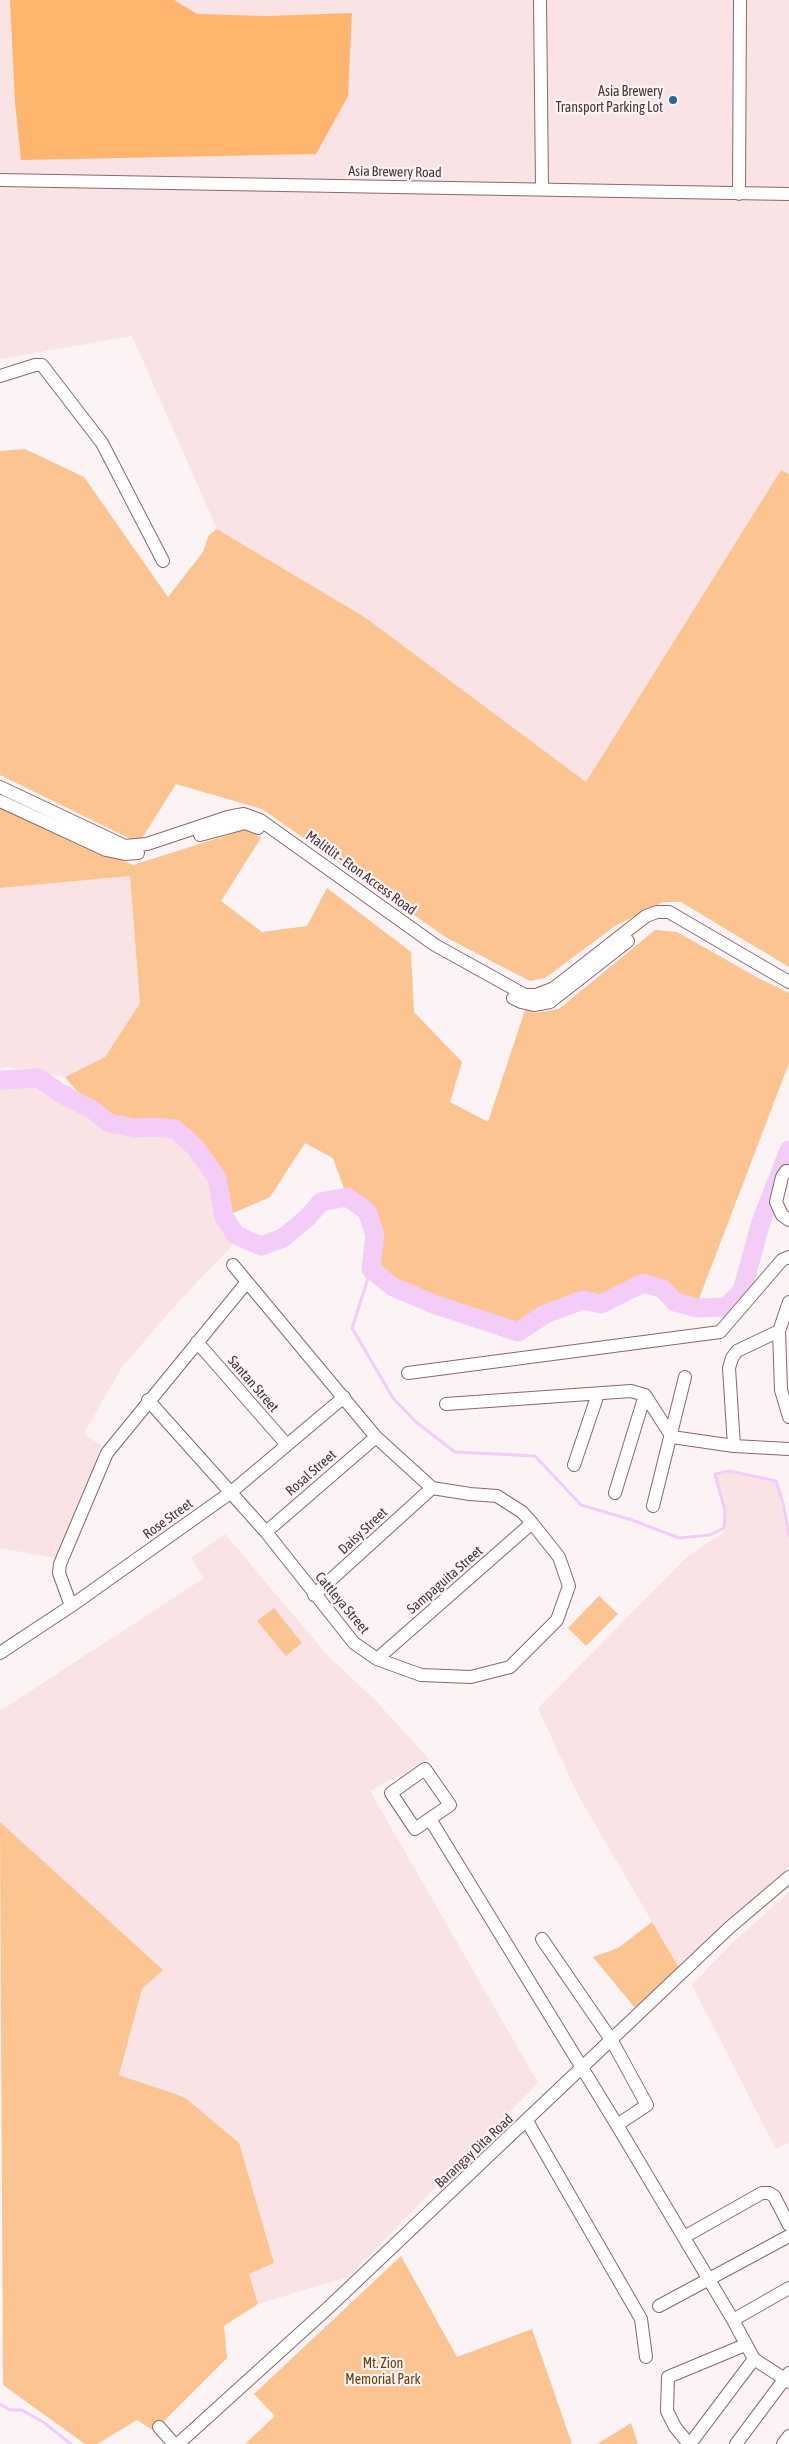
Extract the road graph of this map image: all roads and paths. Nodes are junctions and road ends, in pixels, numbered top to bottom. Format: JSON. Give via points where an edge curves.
{"nodes":[{"id":1,"x":540,"y":0,"type":"edge"},
{"id":2,"x":740,"y":0,"type":"edge"},
{"id":3,"x":0,"y":180,"type":"edge"},
{"id":4,"x":542,"y":188,"type":"junction"},
{"id":5,"x":739,"y":194,"type":"junction"},
{"id":6,"x":789,"y":194,"type":"edge"},
{"id":7,"x":0,"y":376,"type":"edge"},
{"id":8,"x":163,"y":561,"type":"dead end"},
{"id":9,"x":0,"y":787,"type":"edge"},
{"id":10,"x":0,"y":801,"type":"edge"},
{"id":11,"x":40,"y":806,"type":"junction"},
{"id":12,"x":38,"y":819,"type":"junction"},
{"id":13,"x":682,"y":922,"type":"junction"},
{"id":14,"x":789,"y":982,"type":"edge"},
{"id":15,"x":789,"y":1171,"type":"edge"},
{"id":16,"x":789,"y":1220,"type":"edge"},
{"id":17,"x":789,"y":1257,"type":"edge"},
{"id":18,"x":233,"y":1265,"type":"dead end"},
{"id":19,"x":247,"y":1282,"type":"junction"},
{"id":20,"x":788,"y":1302,"type":"edge"},
{"id":21,"x":779,"y":1331,"type":"junction"},
{"id":22,"x":196,"y":1342,"type":"junction"},
{"id":23,"x":408,"y":1373,"type":"dead end"},
{"id":24,"x":685,"y":1377,"type":"dead end"},
{"id":25,"x":598,"y":1394,"type":"junction"},
{"id":26,"x":645,"y":1395,"type":"junction"},
{"id":27,"x":344,"y":1397,"type":"junction"},
{"id":28,"x":148,"y":1400,"type":"junction"},
{"id":29,"x":446,"y":1404,"type":"dead end"},
{"id":30,"x":789,"y":1418,"type":"edge"},
{"id":31,"x":376,"y":1437,"type":"junction"},
{"id":32,"x":672,"y":1437,"type":"junction"},
{"id":33,"x":287,"y":1445,"type":"junction"},
{"id":34,"x":734,"y":1446,"type":"junction"},
{"id":35,"x":789,"y":1449,"type":"edge"},
{"id":36,"x":574,"y":1465,"type":"dead end"},
{"id":37,"x":432,"y":1488,"type":"junction"},
{"id":38,"x":230,"y":1493,"type":"junction"},
{"id":39,"x":615,"y":1493,"type":"dead end"},
{"id":40,"x":653,"y":1506,"type":"dead end"},
{"id":41,"x":532,"y":1523,"type":"junction"},
{"id":42,"x":266,"y":1532,"type":"junction"},
{"id":43,"x":314,"y":1595,"type":"junction"},
{"id":44,"x":71,"y":1606,"type":"junction"},
{"id":45,"x":0,"y":1652,"type":"edge"},
{"id":46,"x":377,"y":1659,"type":"junction"},
{"id":47,"x":430,"y":1819,"type":"junction"},
{"id":48,"x":789,"y":1877,"type":"edge"},
{"id":49,"x":542,"y":1939,"type":"dead end"},
{"id":50,"x":612,"y":2041,"type":"junction"},
{"id":51,"x":582,"y":2069,"type":"junction"},
{"id":52,"x":527,"y":2122,"type":"junction"},
{"id":53,"x":617,"y":2126,"type":"junction"},
{"id":54,"x":789,"y":2225,"type":"edge"},
{"id":55,"x":789,"y":2236,"type":"edge"},
{"id":56,"x":684,"y":2237,"type":"junction"},
{"id":57,"x":708,"y":2280,"type":"junction"},
{"id":58,"x":789,"y":2288,"type":"edge"},
{"id":59,"x":659,"y":2306,"type":"dead end"},
{"id":60,"x":733,"y":2320,"type":"junction"},
{"id":61,"x":745,"y":2345,"type":"junction"},
{"id":62,"x":646,"y":2357,"type":"dead end"},
{"id":63,"x":754,"y":2359,"type":"junction"},
{"id":64,"x":788,"y":2378,"type":"edge"},
{"id":65,"x":160,"y":2427,"type":"dead end"},
{"id":66,"x":789,"y":2436,"type":"edge"},
{"id":67,"x":176,"y":2444,"type":"edge"},
{"id":68,"x":689,"y":2444,"type":"edge"},
{"id":69,"x":736,"y":2444,"type":"edge"},
{"id":70,"x":783,"y":2444,"type":"edge"}],
"edges":[{"from":1,"to":4,"type":"street"},
{"from":2,"to":5,"type":"street"},
{"from":3,"to":4,"type":"street","name":"Asia Brewery Road"},
{"from":4,"to":5,"type":"street","name":"Asia Brewery Road"},
{"from":5,"to":6,"type":"street","name":"Asia Brewery Road"},
{"from":7,"to":8,"type":"street","via":[[42,365],[102,443]]},
{"from":9,"to":11,"type":"street","name":"Malitlit - Eton Access Road"},
{"from":10,"to":12,"type":"street","name":"Malitlit - Eton Access Road"},
{"from":11,"to":12,"type":"street"},
{"from":11,"to":13,"type":"street","name":"Malitlit - Eton Access Road","via":[[125,846],[147,844],[228,817],[244,814],[260,820],[436,945],[525,995],[536,995],[554,988],[646,916],[669,912]]},
{"from":12,"to":13,"type":"street","name":"Malitlit - Eton Access Road","via":[[106,850],[125,854],[149,851],[233,825],[245,823],[260,828],[433,953],[527,1004],[550,1002],[650,924],[658,920]]},
{"from":13,"to":14,"type":"street","name":"Malitlit - Eton Access Road"},
{"from":15,"to":16,"type":"street","via":[[782,1177],[776,1202],[782,1215]]},
{"from":17,"to":23,"type":"street","via":[[782,1260],[720,1332]]},
{"from":18,"to":19,"type":"street"},
{"from":19,"to":22,"type":"street"},
{"from":19,"to":27,"type":"street"},
{"from":20,"to":21,"type":"street"},
{"from":21,"to":30,"type":"street","via":[[781,1390]]},
{"from":21,"to":34,"type":"street","via":[[737,1351],[728,1368]]},
{"from":22,"to":28,"type":"street"},
{"from":22,"to":33,"type":"street","name":"Santan Street"},
{"from":24,"to":32,"type":"street"},
{"from":25,"to":26,"type":"street","via":[[631,1391]]},
{"from":25,"to":29,"type":"street"},
{"from":25,"to":36,"type":"street"},
{"from":26,"to":32,"type":"street"},
{"from":26,"to":39,"type":"street"},
{"from":27,"to":31,"type":"street"},
{"from":27,"to":33,"type":"street","name":"Rose Street"},
{"from":28,"to":38,"type":"street","name":"Cattleya Street"},
{"from":28,"to":44,"type":"street","via":[[107,1453],[60,1564],[59,1573]]},
{"from":31,"to":37,"type":"street"},
{"from":31,"to":42,"type":"street","name":"Rosal Street"},
{"from":32,"to":34,"type":"street"},
{"from":32,"to":40,"type":"street"},
{"from":33,"to":38,"type":"street","name":"Rose Street"},
{"from":34,"to":35,"type":"street"},
{"from":37,"to":41,"type":"street","name":"Cattleya Street","via":[[497,1496],[522,1512]]},
{"from":37,"to":43,"type":"street","name":"Daisy Street"},
{"from":38,"to":42,"type":"street","name":"Cattleya Street"},
{"from":38,"to":44,"type":"street","name":"Rose Street"},
{"from":41,"to":46,"type":"street","name":"Sampaguita Street"},
{"from":41,"to":46,"type":"street","name":"Cattleya Street","via":[[559,1557],[569,1586],[557,1620],[510,1667],[471,1677],[422,1675]]},
{"from":42,"to":43,"type":"street","name":"Cattleya Street"},
{"from":43,"to":46,"type":"street","name":"Cattleya Street","via":[[354,1643]]},
{"from":44,"to":45,"type":"street","name":"Rose Street"},
{"from":47,"to":47,"type":"street","via":[[450,1805],[425,1769],[391,1793],[415,1829]]},
{"from":47,"to":51,"type":"street"},
{"from":48,"to":50,"type":"street","name":"Barangay Dita Road","via":[[730,1927]]},
{"from":49,"to":50,"type":"street"},
{"from":50,"to":51,"type":"street","name":"Barangay Dita Road"},
{"from":50,"to":53,"type":"street","via":[[647,2105]]},
{"from":51,"to":52,"type":"street","name":"Barangay Dita Road"},
{"from":51,"to":53,"type":"street"},
{"from":52,"to":62,"type":"street","via":[[641,2319]]},
{"from":52,"to":67,"type":"street","name":"Barangay Dita Road","via":[[328,2308]]},
{"from":53,"to":56,"type":"street"},
{"from":54,"to":56,"type":"street","via":[[774,2196],[762,2193]]},
{"from":55,"to":57,"type":"street"},
{"from":56,"to":57,"type":"street"},
{"from":57,"to":59,"type":"street"},
{"from":57,"to":60,"type":"street"},
{"from":58,"to":60,"type":"street"},
{"from":60,"to":61,"type":"street"},
{"from":61,"to":63,"type":"street"},
{"from":61,"to":68,"type":"street","via":[[668,2377],[667,2411]]},
{"from":63,"to":64,"type":"street"},
{"from":63,"to":68,"type":"street"},
{"from":64,"to":69,"type":"street"},
{"from":65,"to":67,"type":"street"},
{"from":66,"to":70,"type":"street"}]}
